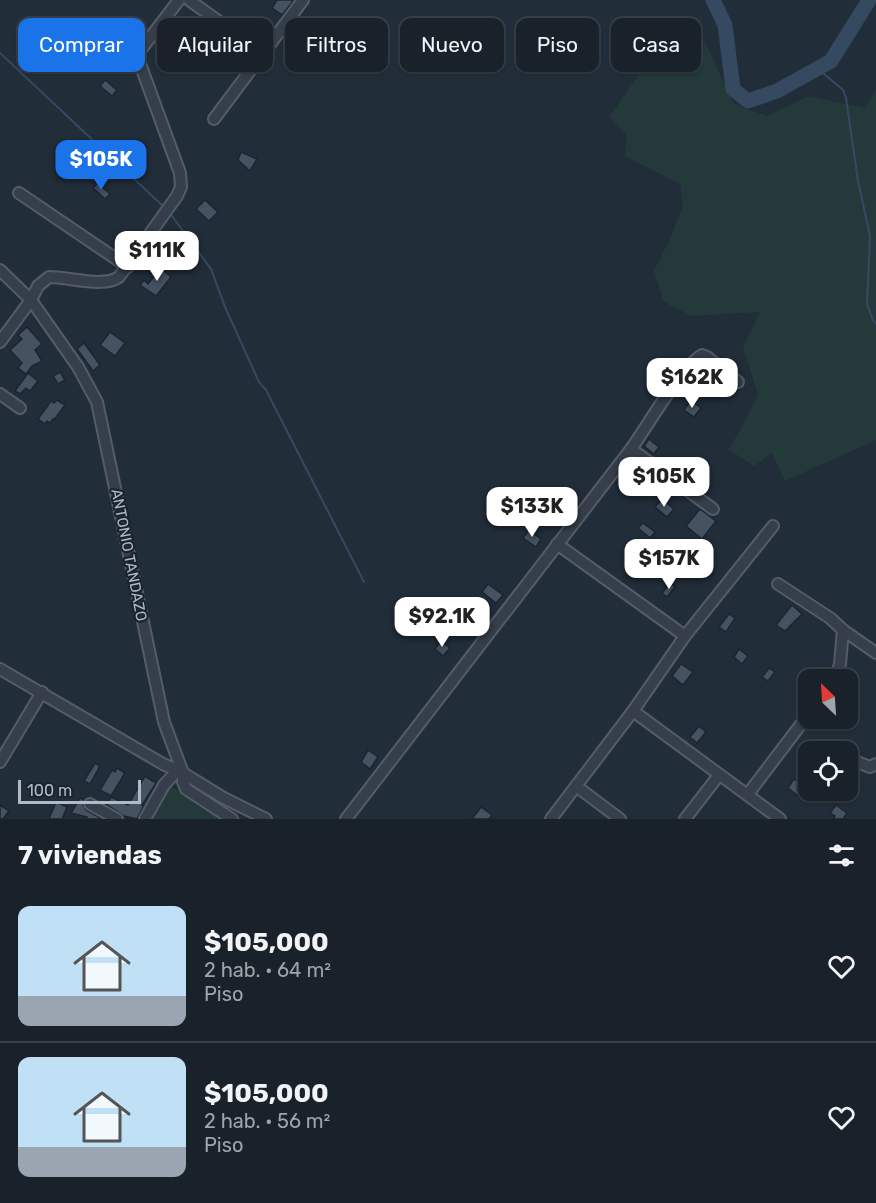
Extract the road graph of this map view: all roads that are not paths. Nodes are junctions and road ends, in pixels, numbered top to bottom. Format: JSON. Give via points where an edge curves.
{"nodes":[{"id":1,"x":179,"y":0,"type":"edge"},
{"id":2,"x":189,"y":0,"type":"edge"},
{"id":3,"x":303,"y":0,"type":"edge"},
{"id":4,"x":214,"y":18,"type":"edge"},
{"id":5,"x":273,"y":40,"type":"edge"},
{"id":6,"x":249,"y":72,"type":"edge"},
{"id":7,"x":214,"y":119,"type":"dead end"},
{"id":8,"x":19,"y":193,"type":"dead end"},
{"id":9,"x":128,"y":267,"type":"junction"},
{"id":10,"x":0,"y":270,"type":"edge"},
{"id":11,"x":31,"y":300,"type":"junction"},
{"id":12,"x":0,"y":342,"type":"edge"},
{"id":13,"x":738,"y":382,"type":"dead end"},
{"id":14,"x":0,"y":394,"type":"edge"},
{"id":15,"x":20,"y":408,"type":"dead end"},
{"id":16,"x":631,"y":449,"type":"junction"},
{"id":17,"x":713,"y":509,"type":"dead end"},
{"id":18,"x":773,"y":526,"type":"dead end"},
{"id":19,"x":557,"y":544,"type":"junction"},
{"id":20,"x":778,"y":584,"type":"dead end"},
{"id":21,"x":843,"y":630,"type":"junction"},
{"id":22,"x":685,"y":636,"type":"junction"},
{"id":23,"x":876,"y":653,"type":"edge"},
{"id":24,"x":0,"y":669,"type":"edge"},
{"id":25,"x":838,"y":669,"type":"edge"},
{"id":26,"x":42,"y":692,"type":"junction"},
{"id":27,"x":633,"y":711,"type":"junction"},
{"id":28,"x":798,"y":728,"type":"edge"},
{"id":29,"x":0,"y":762,"type":"edge"},
{"id":30,"x":858,"y":762,"type":"edge"},
{"id":31,"x":876,"y":764,"type":"edge"},
{"id":32,"x":180,"y":772,"type":"junction"},
{"id":33,"x":719,"y":775,"type":"junction"},
{"id":34,"x":576,"y":786,"type":"junction"},
{"id":35,"x":748,"y":794,"type":"junction"},
{"id":36,"x":90,"y":804,"type":"dead end"},
{"id":37,"x":117,"y":819,"type":"edge"},
{"id":38,"x":145,"y":819,"type":"edge"},
{"id":39,"x":230,"y":819,"type":"edge"},
{"id":40,"x":266,"y":819,"type":"edge"},
{"id":41,"x":346,"y":819,"type":"edge"},
{"id":42,"x":551,"y":819,"type":"edge"},
{"id":43,"x":620,"y":819,"type":"edge"},
{"id":44,"x":685,"y":819,"type":"edge"},
{"id":45,"x":780,"y":819,"type":"edge"}],
"edges":[{"from":1,"to":9,"type":"street","via":[[139,52],[139,61],[180,172],[181,187]]},
{"from":2,"to":4,"type":"street"},
{"from":3,"to":5,"type":"street"},
{"from":6,"to":7,"type":"street"},
{"from":8,"to":9,"type":"street"},
{"from":9,"to":11,"type":"street","via":[[113,282],[49,277],[38,286]]},
{"from":10,"to":11,"type":"street","name":"ANTONIO TANDAZO"},
{"from":11,"to":12,"type":"street"},
{"from":11,"to":32,"type":"street","name":"ANTONIO TANDAZO","via":[[78,367],[97,402],[162,716]]},
{"from":13,"to":16,"type":"street","via":[[707,357],[697,358]]},
{"from":14,"to":15,"type":"street"},
{"from":16,"to":17,"type":"street"},
{"from":16,"to":19,"type":"street"},
{"from":18,"to":22,"type":"street"},
{"from":19,"to":22,"type":"street"},
{"from":19,"to":41,"type":"street"},
{"from":20,"to":21,"type":"street"},
{"from":21,"to":23,"type":"street"},
{"from":21,"to":25,"type":"street"},
{"from":22,"to":27,"type":"street"},
{"from":24,"to":26,"type":"street"},
{"from":26,"to":29,"type":"street"},
{"from":26,"to":32,"type":"street"},
{"from":27,"to":33,"type":"street"},
{"from":27,"to":34,"type":"street"},
{"from":28,"to":35,"type":"street"},
{"from":30,"to":31,"type":"street","via":[[870,767]]},
{"from":32,"to":38,"type":"street","via":[[164,785]]},
{"from":32,"to":39,"type":"street","name":"ANTONIO TANDAZO","via":[[186,789]]},
{"from":32,"to":40,"type":"street"},
{"from":33,"to":35,"type":"street"},
{"from":33,"to":44,"type":"street"},
{"from":34,"to":42,"type":"street"},
{"from":34,"to":43,"type":"street"},
{"from":35,"to":45,"type":"street"},
{"from":36,"to":37,"type":"street"}]}
